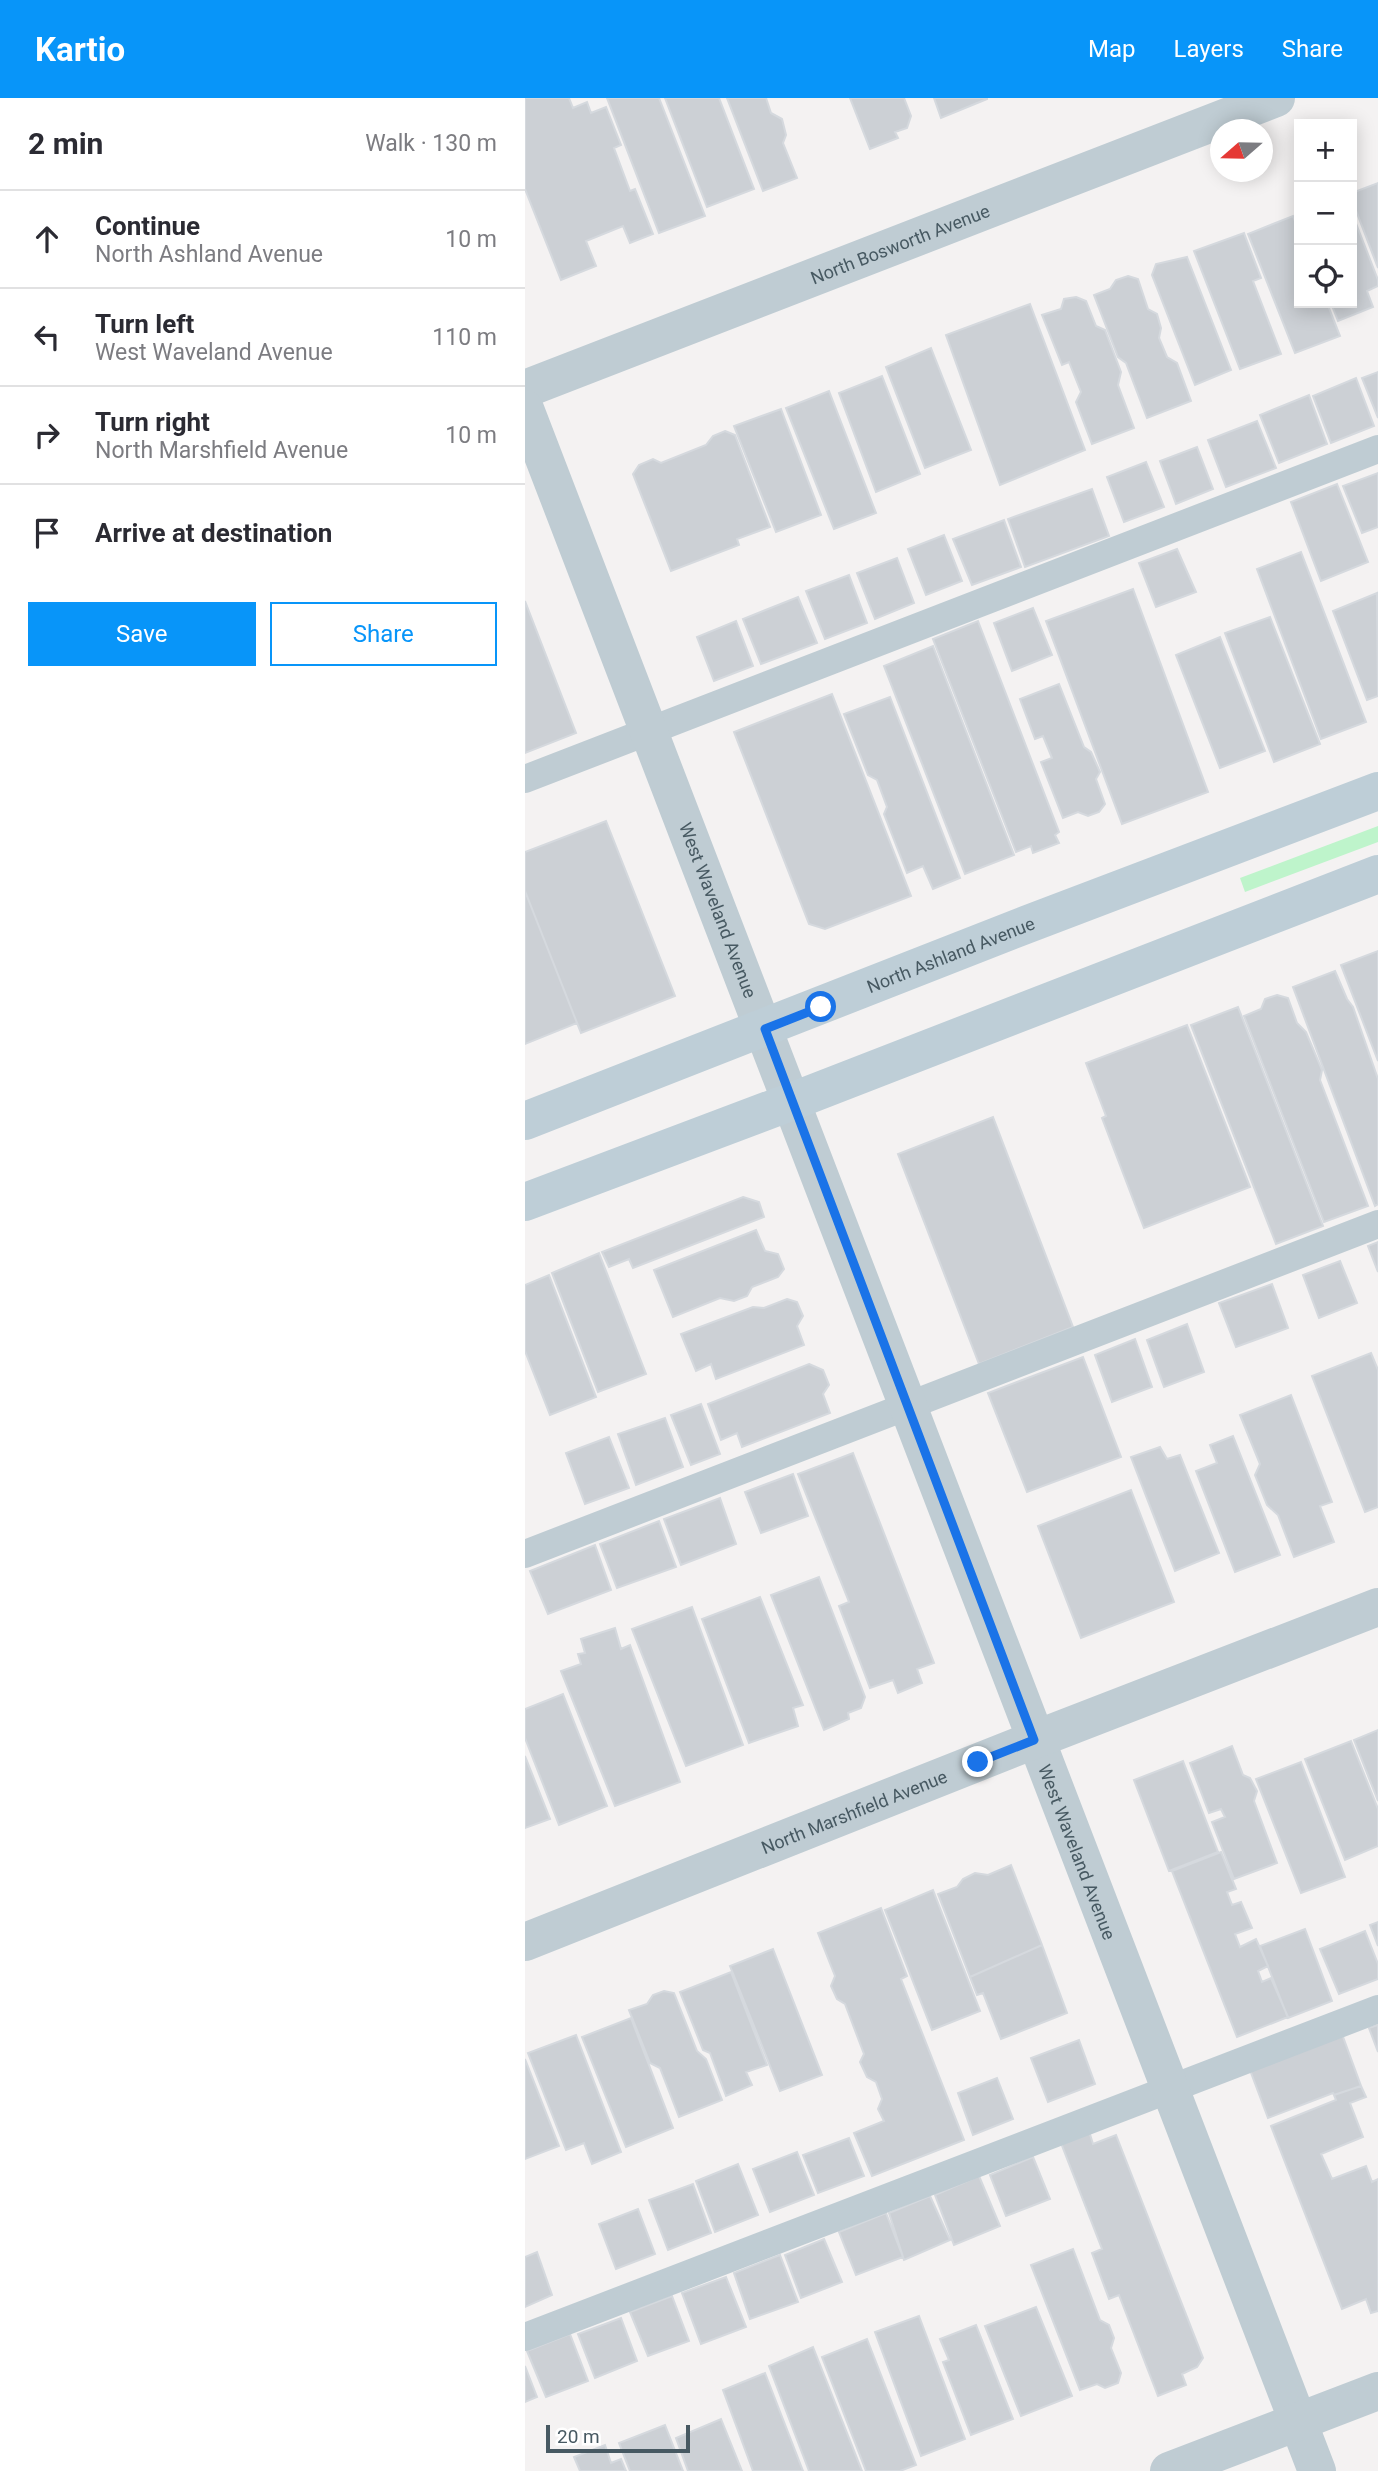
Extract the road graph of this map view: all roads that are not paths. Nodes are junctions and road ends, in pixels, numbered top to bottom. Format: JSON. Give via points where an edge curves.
{"nodes":[{"id":1,"x":1276,"y":98,"type":"edge"},
{"id":2,"x":525,"y":389,"type":"edge"},
{"id":3,"x":525,"y":409,"type":"edge"},
{"id":4,"x":1378,"y":449,"type":"edge"},
{"id":5,"x":650,"y":731,"type":"junction"},
{"id":6,"x":525,"y":779,"type":"edge"},
{"id":7,"x":1378,"y":791,"type":"edge"},
{"id":8,"x":1378,"y":874,"type":"edge"},
{"id":9,"x":765,"y":1029,"type":"junction"},
{"id":10,"x":793,"y":1101,"type":"junction"},
{"id":11,"x":525,"y":1121,"type":"edge"},
{"id":12,"x":525,"y":1202,"type":"edge"},
{"id":13,"x":1378,"y":1224,"type":"edge"},
{"id":14,"x":907,"y":1405,"type":"junction"},
{"id":15,"x":525,"y":1555,"type":"edge"},
{"id":16,"x":1378,"y":1608,"type":"edge"},
{"id":17,"x":1034,"y":1740,"type":"junction"},
{"id":18,"x":525,"y":1942,"type":"edge"},
{"id":19,"x":1378,"y":2009,"type":"edge"},
{"id":20,"x":1169,"y":2090,"type":"junction"},
{"id":21,"x":525,"y":2337,"type":"edge"},
{"id":22,"x":1378,"y":2391,"type":"edge"},
{"id":23,"x":1298,"y":2422,"type":"junction"},
{"id":24,"x":1169,"y":2471,"type":"edge"},
{"id":25,"x":1317,"y":2471,"type":"edge"}],
"edges":[{"from":1,"to":2,"type":"street","name":"North Bosworth Avenue"},
{"from":3,"to":5,"type":"street","name":"West Waveland Avenue"},
{"from":4,"to":5,"type":"lane"},
{"from":5,"to":6,"type":"lane"},
{"from":5,"to":9,"type":"street","name":"West Waveland Avenue"},
{"from":7,"to":9,"type":"main road","name":"North Ashland Avenue"},
{"from":8,"to":10,"type":"main road"},
{"from":9,"to":10,"type":"street","name":"West Waveland Avenue"},
{"from":9,"to":11,"type":"main road","name":"North Ashland Avenue"},
{"from":10,"to":12,"type":"main road"},
{"from":10,"to":14,"type":"street","name":"West Waveland Avenue"},
{"from":13,"to":14,"type":"lane"},
{"from":14,"to":15,"type":"lane"},
{"from":14,"to":17,"type":"street","name":"West Waveland Avenue"},
{"from":16,"to":17,"type":"street","name":"North Marshfield Avenue"},
{"from":17,"to":18,"type":"street","name":"North Marshfield Avenue"},
{"from":17,"to":20,"type":"street","name":"West Waveland Avenue"},
{"from":19,"to":20,"type":"lane"},
{"from":20,"to":21,"type":"lane"},
{"from":20,"to":23,"type":"street","name":"West Waveland Avenue"},
{"from":22,"to":23,"type":"street"},
{"from":23,"to":24,"type":"street"},
{"from":23,"to":25,"type":"street","name":"West Waveland Avenue"}]}
